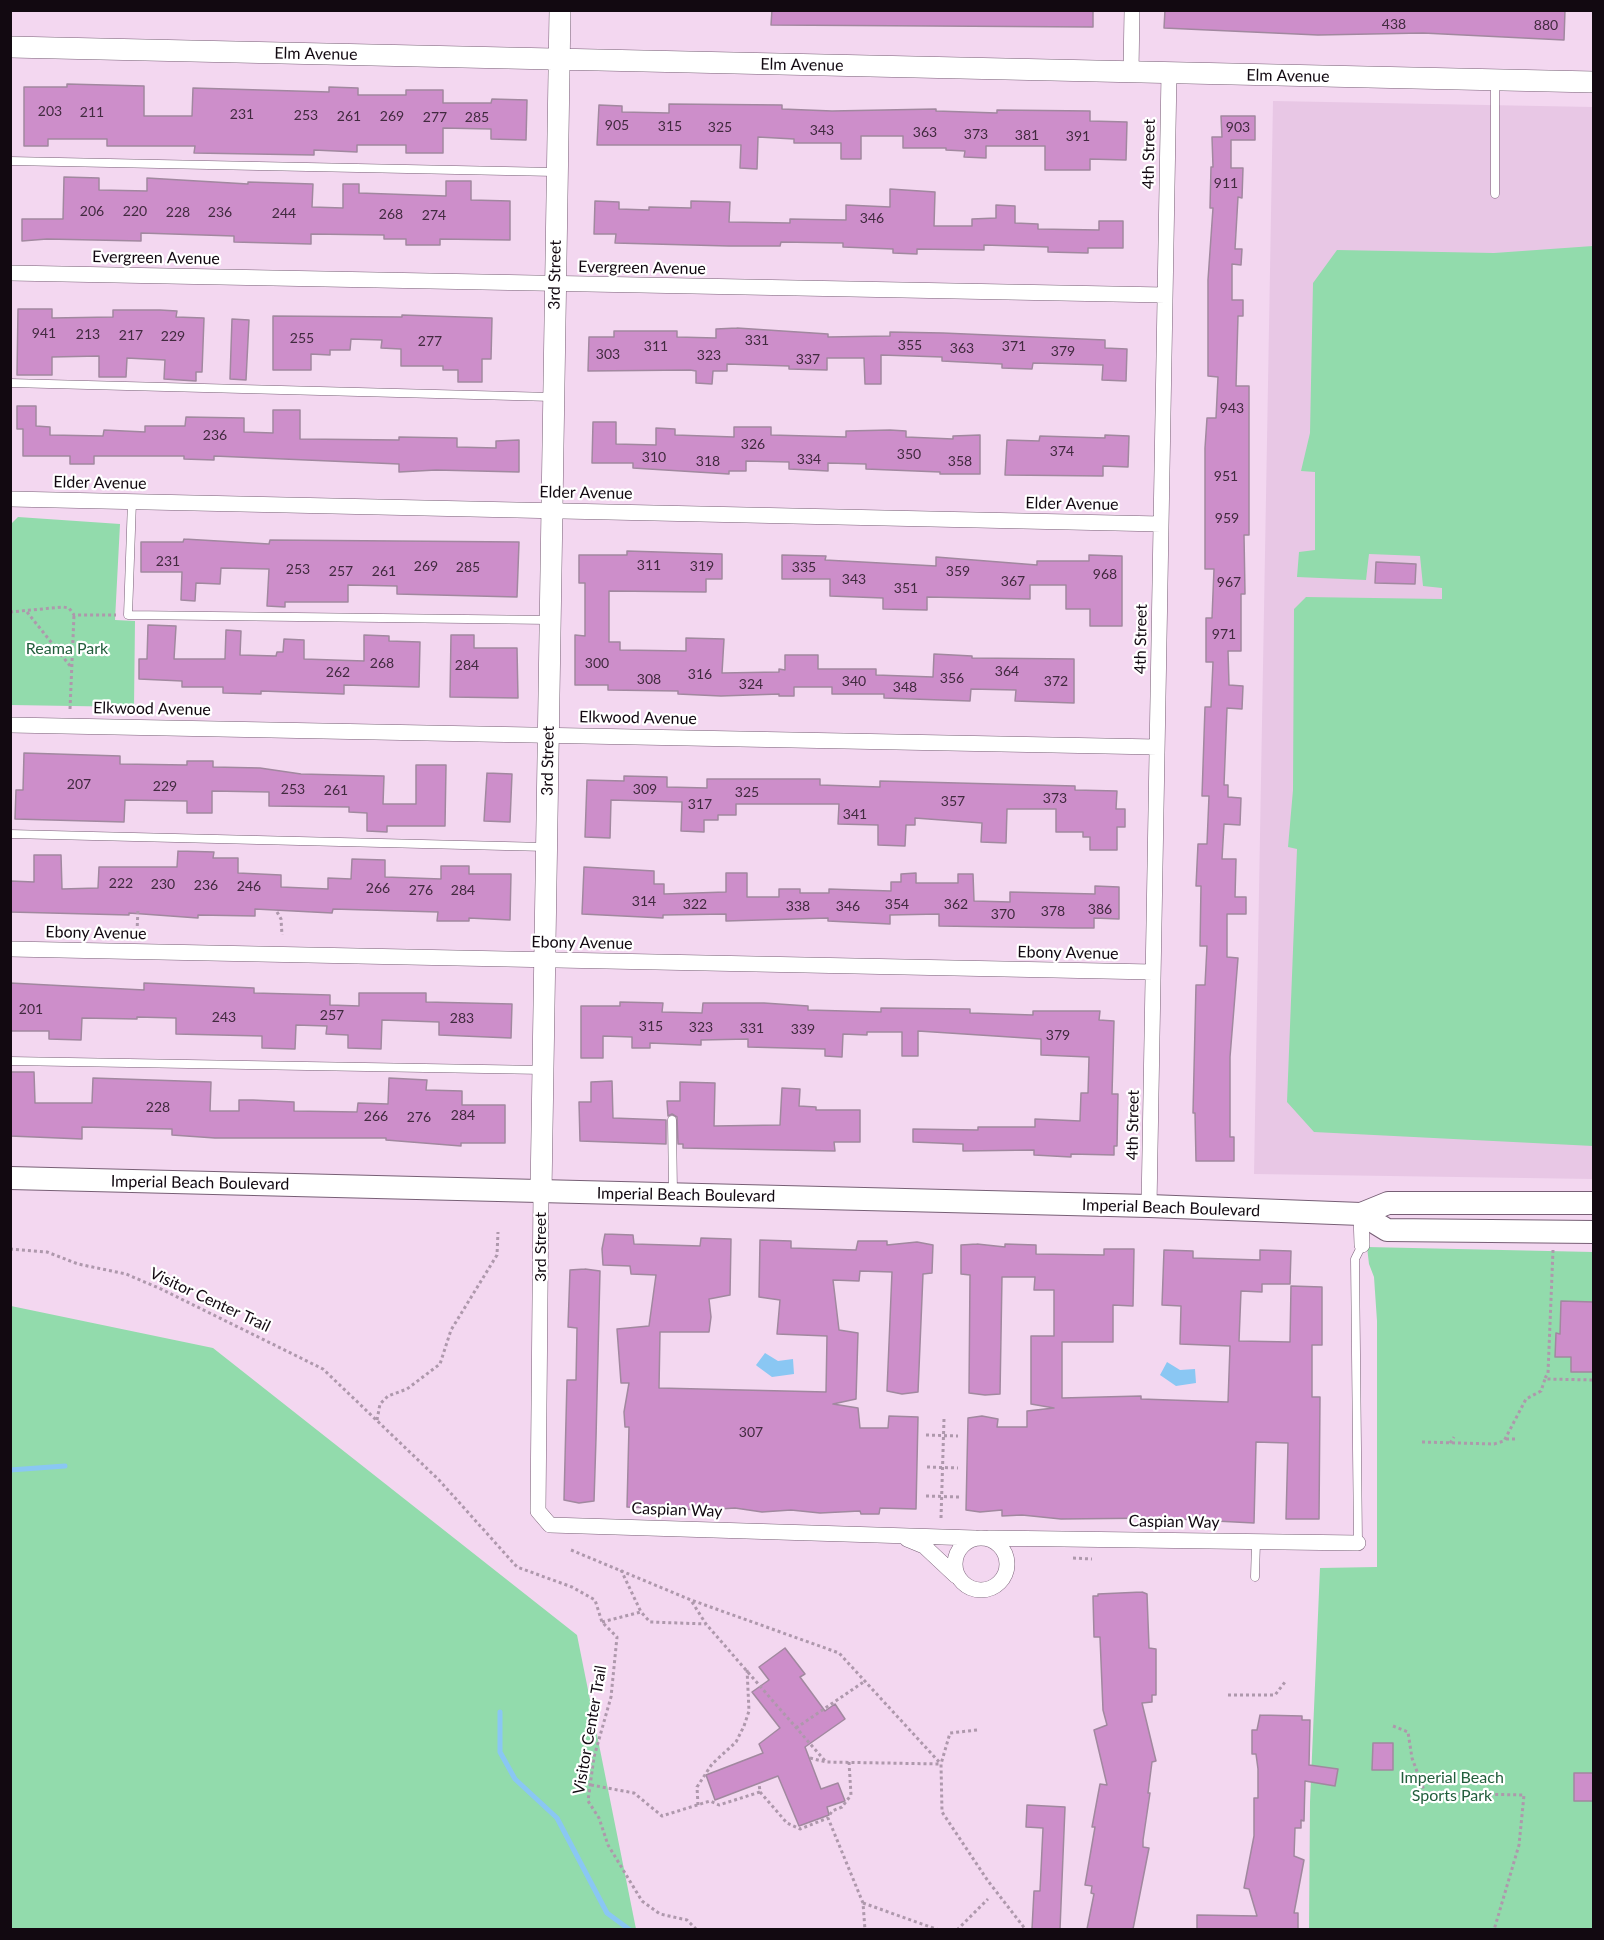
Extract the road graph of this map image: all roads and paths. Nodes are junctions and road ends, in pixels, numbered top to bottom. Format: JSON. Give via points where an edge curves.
{"nodes":[{"id":1,"x":560,"y":10,"type":"edge"},
{"id":2,"x":1132,"y":10,"type":"edge"},
{"id":3,"x":10,"y":47,"type":"edge"},
{"id":4,"x":559,"y":59,"type":"junction"},
{"id":5,"x":1131,"y":72,"type":"junction"},
{"id":6,"x":1169,"y":73,"type":"junction"},
{"id":7,"x":1495,"y":80,"type":"junction"},
{"id":8,"x":1593,"y":82,"type":"edge"},
{"id":9,"x":10,"y":161,"type":"edge"},
{"id":10,"x":557,"y":172,"type":"junction"},
{"id":11,"x":1495,"y":194,"type":"dead end"},
{"id":12,"x":10,"y":273,"type":"edge"},
{"id":13,"x":555,"y":285,"type":"junction"},
{"id":14,"x":1165,"y":295,"type":"junction"},
{"id":15,"x":10,"y":383,"type":"edge"},
{"id":16,"x":554,"y":397,"type":"junction"},
{"id":17,"x":10,"y":499,"type":"edge"},
{"id":18,"x":132,"y":501,"type":"junction"},
{"id":19,"x":552,"y":511,"type":"junction"},
{"id":20,"x":1161,"y":524,"type":"junction"},
{"id":21,"x":10,"y":612,"type":"edge"},
{"id":22,"x":27,"y":612,"type":"junction"},
{"id":23,"x":74,"y":615,"type":"junction"},
{"id":24,"x":128,"y":615,"type":"junction"},
{"id":25,"x":550,"y":620,"type":"junction"},
{"id":26,"x":72,"y":667,"type":"junction"},
{"id":27,"x":70,"y":709,"type":"dead end"},
{"id":28,"x":10,"y":725,"type":"edge"},
{"id":29,"x":548,"y":735,"type":"junction"},
{"id":30,"x":1157,"y":747,"type":"junction"},
{"id":31,"x":10,"y":834,"type":"edge"},
{"id":32,"x":547,"y":847,"type":"junction"},
{"id":33,"x":138,"y":908,"type":"dead end"},
{"id":34,"x":277,"y":912,"type":"dead end"},
{"id":35,"x":137,"y":932,"type":"dead end"},
{"id":36,"x":282,"y":935,"type":"dead end"},
{"id":37,"x":10,"y":949,"type":"edge"},
{"id":38,"x":544,"y":960,"type":"junction"},
{"id":39,"x":1153,"y":972,"type":"junction"},
{"id":40,"x":10,"y":1061,"type":"edge"},
{"id":41,"x":543,"y":1071,"type":"junction"},
{"id":42,"x":672,"y":1120,"type":"dead end"},
{"id":43,"x":10,"y":1178,"type":"edge"},
{"id":44,"x":541,"y":1192,"type":"junction"},
{"id":45,"x":673,"y":1195,"type":"junction"},
{"id":46,"x":1593,"y":1203,"type":"edge"},
{"id":47,"x":1149,"y":1206,"type":"junction"},
{"id":48,"x":1360,"y":1214,"type":"junction"},
{"id":49,"x":498,"y":1232,"type":"dead end"},
{"id":50,"x":1593,"y":1232,"type":"edge"},
{"id":51,"x":1362,"y":1245,"type":"joint"},
{"id":52,"x":1553,"y":1248,"type":"dead end"},
{"id":53,"x":10,"y":1249,"type":"edge"},
{"id":54,"x":1545,"y":1378,"type":"junction"},
{"id":55,"x":1593,"y":1380,"type":"edge"},
{"id":56,"x":944,"y":1419,"type":"dead end"},
{"id":57,"x":377,"y":1420,"type":"junction"},
{"id":58,"x":926,"y":1435,"type":"dead end"},
{"id":59,"x":944,"y":1436,"type":"junction"},
{"id":60,"x":958,"y":1436,"type":"dead end"},
{"id":61,"x":1454,"y":1437,"type":"dead end"},
{"id":62,"x":1506,"y":1439,"type":"junction"},
{"id":63,"x":1515,"y":1439,"type":"dead end"},
{"id":64,"x":1422,"y":1442,"type":"dead end"},
{"id":65,"x":1450,"y":1443,"type":"junction"},
{"id":66,"x":927,"y":1467,"type":"dead end"},
{"id":67,"x":943,"y":1468,"type":"junction"},
{"id":68,"x":958,"y":1468,"type":"dead end"},
{"id":69,"x":926,"y":1496,"type":"dead end"},
{"id":70,"x":942,"y":1496,"type":"junction"},
{"id":71,"x":959,"y":1497,"type":"dead end"},
{"id":72,"x":538,"y":1511,"type":"joint"},
{"id":73,"x":941,"y":1518,"type":"dead end"},
{"id":74,"x":892,"y":1534,"type":"junction"},
{"id":75,"x":982,"y":1538,"type":"junction"},
{"id":76,"x":1256,"y":1541,"type":"junction"},
{"id":77,"x":1358,"y":1543,"type":"joint"},
{"id":78,"x":571,"y":1550,"type":"dead end"},
{"id":79,"x":621,"y":1569,"type":"junction"},
{"id":80,"x":1255,"y":1577,"type":"dead end"},
{"id":81,"x":958,"y":1579,"type":"junction"},
{"id":82,"x":691,"y":1600,"type":"junction"},
{"id":83,"x":641,"y":1612,"type":"junction"},
{"id":84,"x":602,"y":1622,"type":"junction"},
{"id":85,"x":706,"y":1624,"type":"junction"},
{"id":86,"x":747,"y":1668,"type":"junction"},
{"id":87,"x":865,"y":1681,"type":"junction"},
{"id":88,"x":1285,"y":1682,"type":"dead end"},
{"id":89,"x":1227,"y":1695,"type":"dead end"},
{"id":90,"x":1393,"y":1726,"type":"dead end"},
{"id":91,"x":796,"y":1728,"type":"junction"},
{"id":92,"x":977,"y":1730,"type":"dead end"},
{"id":93,"x":810,"y":1758,"type":"dead end"},
{"id":94,"x":826,"y":1762,"type":"junction"},
{"id":95,"x":849,"y":1762,"type":"junction"},
{"id":96,"x":941,"y":1764,"type":"junction"},
{"id":97,"x":759,"y":1783,"type":"dead end"},
{"id":98,"x":591,"y":1785,"type":"junction"},
{"id":99,"x":760,"y":1792,"type":"junction"},
{"id":100,"x":698,"y":1805,"type":"junction"},
{"id":101,"x":828,"y":1818,"type":"junction"},
{"id":102,"x":988,"y":1899,"type":"dead end"},
{"id":103,"x":863,"y":1903,"type":"junction"},
{"id":104,"x":697,"y":1929,"type":"edge"},
{"id":105,"x":865,"y":1929,"type":"edge"},
{"id":106,"x":939,"y":1929,"type":"edge"},
{"id":107,"x":957,"y":1929,"type":"edge"},
{"id":108,"x":1026,"y":1929,"type":"edge"},
{"id":109,"x":1494,"y":1929,"type":"edge"}],
"edges":[{"from":1,"to":4,"type":"street","name":"3rd Street"},
{"from":2,"to":5,"type":"street"},
{"from":3,"to":4,"type":"street","name":"Elm Avenue"},
{"from":4,"to":5,"type":"street","name":"Elm Avenue"},
{"from":4,"to":10,"type":"street","name":"3rd Street"},
{"from":5,"to":6,"type":"street","name":"Elm Avenue"},
{"from":6,"to":7,"type":"street","name":"Elm Avenue"},
{"from":6,"to":14,"type":"street","name":"4th Street"},
{"from":7,"to":8,"type":"street","name":"Elm Avenue"},
{"from":7,"to":11,"type":"lane"},
{"from":9,"to":10,"type":"lane"},
{"from":10,"to":13,"type":"street","name":"3rd Street"},
{"from":12,"to":13,"type":"street","name":"Evergreen Avenue"},
{"from":13,"to":14,"type":"street","name":"Evergreen Avenue"},
{"from":13,"to":16,"type":"street","name":"3rd Street"},
{"from":14,"to":20,"type":"street","name":"4th Street"},
{"from":15,"to":16,"type":"lane"},
{"from":16,"to":19,"type":"street","name":"3rd Street"},
{"from":17,"to":18,"type":"street","name":"Elder Avenue"},
{"from":18,"to":19,"type":"street","name":"Elder Avenue"},
{"from":18,"to":24,"type":"lane"},
{"from":19,"to":20,"type":"street","name":"Elder Avenue"},
{"from":19,"to":25,"type":"street","name":"3rd Street"},
{"from":20,"to":30,"type":"street","name":"4th Street"},
{"from":21,"to":22,"type":"path"},
{"from":22,"to":23,"type":"path","via":[[63,607]]},
{"from":22,"to":26,"type":"path"},
{"from":23,"to":24,"type":"path"},
{"from":23,"to":26,"type":"path"},
{"from":24,"to":25,"type":"lane"},
{"from":25,"to":29,"type":"street","name":"3rd Street"},
{"from":26,"to":27,"type":"path"},
{"from":28,"to":29,"type":"street","name":"Elkwood Avenue"},
{"from":29,"to":30,"type":"street","name":"Elkwood Avenue"},
{"from":29,"to":32,"type":"street","name":"3rd Street"},
{"from":30,"to":39,"type":"street","name":"4th Street"},
{"from":31,"to":32,"type":"lane"},
{"from":32,"to":38,"type":"street","name":"3rd Street"},
{"from":33,"to":35,"type":"path"},
{"from":34,"to":36,"type":"path"},
{"from":37,"to":38,"type":"street","name":"Ebony Avenue"},
{"from":38,"to":39,"type":"street","name":"Ebony Avenue"},
{"from":38,"to":41,"type":"street","name":"3rd Street"},
{"from":39,"to":47,"type":"street","name":"4th Street"},
{"from":40,"to":41,"type":"lane"},
{"from":41,"to":44,"type":"street","name":"3rd Street"},
{"from":42,"to":45,"type":"lane"},
{"from":43,"to":44,"type":"main road","name":"Imperial Beach Boulevard"},
{"from":44,"to":45,"type":"main road","name":"Imperial Beach Boulevard"},
{"from":44,"to":72,"type":"street","name":"3rd Street"},
{"from":45,"to":47,"type":"main road","name":"Imperial Beach Boulevard"},
{"from":46,"to":48,"type":"main road","name":"Imperial Beach Boulevard","via":[[1388,1203]]},
{"from":47,"to":48,"type":"main road","name":"Imperial Beach Boulevard"},
{"from":48,"to":50,"type":"main road","name":"Imperial Beach Boulevard","via":[[1387,1230]]},
{"from":48,"to":51,"type":"street"},
{"from":49,"to":57,"type":"path","via":[[497,1255],[451,1330],[440,1364],[408,1389],[388,1396],[380,1404]]},
{"from":51,"to":77,"type":"lane","via":[[1355,1258]]},
{"from":52,"to":54,"type":"path"},
{"from":53,"to":57,"type":"path","name":"Visitor Center Trail","via":[[47,1251],[78,1264],[126,1274],[161,1289],[323,1369]]},
{"from":54,"to":55,"type":"path"},
{"from":54,"to":62,"type":"path","via":[[1541,1391],[1526,1399]]},
{"from":56,"to":59,"type":"path"},
{"from":57,"to":84,"type":"path","name":"Visitor Center Trail","via":[[439,1480],[517,1567],[572,1587],[595,1600]]},
{"from":58,"to":59,"type":"path"},
{"from":59,"to":60,"type":"path"},
{"from":59,"to":67,"type":"path"},
{"from":61,"to":65,"type":"path"},
{"from":62,"to":63,"type":"path"},
{"from":62,"to":65,"type":"path","via":[[1494,1444]]},
{"from":64,"to":65,"type":"path"},
{"from":66,"to":67,"type":"path"},
{"from":67,"to":68,"type":"path"},
{"from":67,"to":70,"type":"path"},
{"from":69,"to":70,"type":"path"},
{"from":70,"to":71,"type":"path"},
{"from":70,"to":73,"type":"path"},
{"from":72,"to":74,"type":"street","name":"Caspian Way","via":[[552,1525]]},
{"from":74,"to":75,"type":"street","name":"Caspian Way"},
{"from":74,"to":81,"type":"street","name":"Caspian Way","via":[[924,1546]]},
{"from":75,"to":76,"type":"street","name":"Caspian Way"},
{"from":75,"to":81,"type":"street","via":[[961,1547],[956,1555]]},
{"from":75,"to":81,"type":"street","name":"Caspian Way","via":[[1005,1554],[1003,1579],[997,1586],[980,1591],[971,1590]]},
{"from":76,"to":77,"type":"street","name":"Caspian Way"},
{"from":76,"to":80,"type":"lane"},
{"from":78,"to":79,"type":"path"},
{"from":79,"to":82,"type":"path"},
{"from":79,"to":83,"type":"path"},
{"from":82,"to":85,"type":"path"},
{"from":82,"to":87,"type":"path","via":[[839,1653]]},
{"from":83,"to":84,"type":"path"},
{"from":83,"to":85,"type":"path","via":[[650,1622]]},
{"from":84,"to":98,"type":"path","name":"Visitor Center Trail","via":[[617,1637],[610,1697]]},
{"from":85,"to":86,"type":"path"},
{"from":86,"to":91,"type":"path"},
{"from":86,"to":100,"type":"path","via":[[748,1712],[744,1726],[736,1742],[712,1764],[696,1787]]},
{"from":87,"to":91,"type":"path"},
{"from":87,"to":96,"type":"path"},
{"from":88,"to":89,"type":"path","via":[[1275,1695]]},
{"from":90,"to":109,"type":"path","via":[[1408,1732],[1412,1758],[1425,1793],[1524,1795],[1519,1845]]},
{"from":91,"to":94,"type":"path"},
{"from":92,"to":96,"type":"path","via":[[950,1733]]},
{"from":93,"to":94,"type":"path"},
{"from":94,"to":95,"type":"path"},
{"from":95,"to":96,"type":"path"},
{"from":95,"to":101,"type":"path","via":[[851,1795]]},
{"from":96,"to":108,"type":"path","via":[[942,1812]]},
{"from":97,"to":99,"type":"path"},
{"from":98,"to":100,"type":"path","via":[[634,1793],[662,1816]]},
{"from":98,"to":104,"type":"path","name":"Visitor Center Trail","via":[[588,1801],[608,1845],[642,1900],[660,1914],[687,1920]]},
{"from":99,"to":100,"type":"path","via":[[719,1805]]},
{"from":99,"to":101,"type":"path","via":[[787,1823],[800,1829]]},
{"from":101,"to":103,"type":"path"},
{"from":102,"to":107,"type":"path"},
{"from":103,"to":105,"type":"path"},
{"from":103,"to":106,"type":"path"}]}
